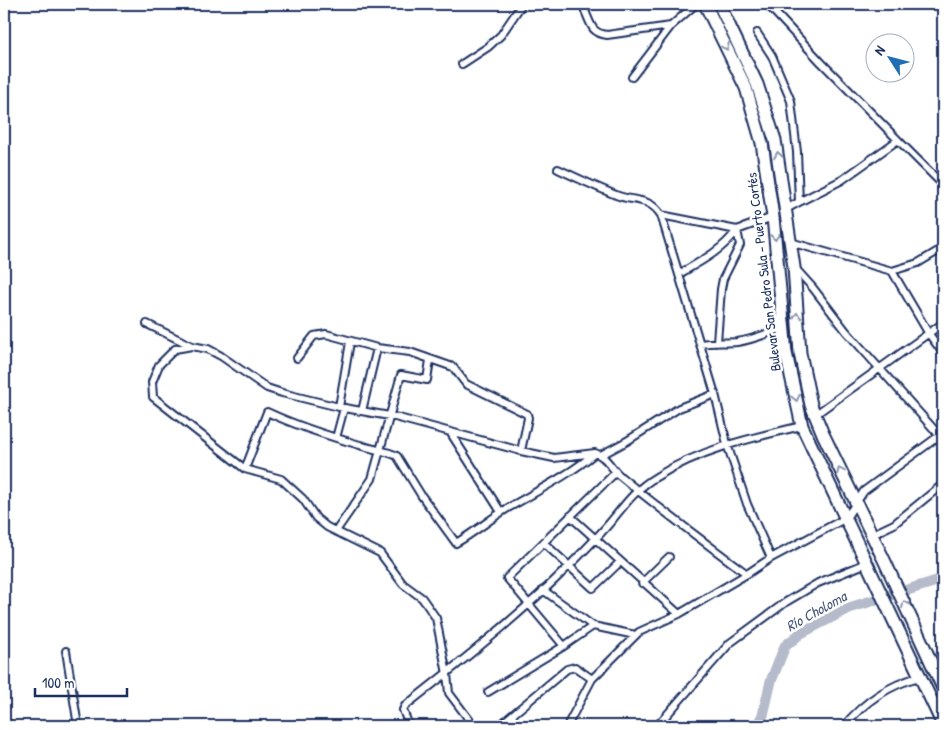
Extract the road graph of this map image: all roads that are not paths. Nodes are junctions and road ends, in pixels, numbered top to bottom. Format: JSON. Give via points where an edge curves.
{"nodes":[{"id":1,"x":522,"y":4,"type":"edge"},
{"id":2,"x":590,"y":4,"type":"edge"},
{"id":3,"x":696,"y":4,"type":"edge"},
{"id":4,"x":704,"y":4,"type":"edge"},
{"id":5,"x":722,"y":4,"type":"edge"},
{"id":6,"x":767,"y":4,"type":"edge"},
{"id":7,"x":671,"y":26,"type":"junction"},
{"id":8,"x":757,"y":33,"type":"dead end"},
{"id":9,"x":462,"y":64,"type":"dead end"},
{"id":10,"x":632,"y":77,"type":"dead end"},
{"id":11,"x":898,"y":140,"type":"junction"},
{"id":12,"x":558,"y":169,"type":"dead end"},
{"id":13,"x":943,"y":185,"type":"edge"},
{"id":14,"x":799,"y":202,"type":"junction"},
{"id":15,"x":786,"y":209,"type":"junction"},
{"id":16,"x":661,"y":215,"type":"junction"},
{"id":17,"x":773,"y":217,"type":"junction"},
{"id":18,"x":737,"y":230,"type":"junction"},
{"id":19,"x":790,"y":242,"type":"junction"},
{"id":20,"x":943,"y":248,"type":"edge"},
{"id":21,"x":794,"y":268,"type":"junction"},
{"id":22,"x":892,"y":271,"type":"junction"},
{"id":23,"x":679,"y":274,"type":"junction"},
{"id":24,"x":943,"y":323,"type":"edge"},
{"id":25,"x":147,"y":324,"type":"dead end"},
{"id":26,"x":783,"y":328,"type":"junction"},
{"id":27,"x":929,"y":334,"type":"junction"},
{"id":28,"x":350,"y":342,"type":"junction"},
{"id":29,"x":717,"y":342,"type":"junction"},
{"id":30,"x":700,"y":344,"type":"junction"},
{"id":31,"x":192,"y":346,"type":"junction"},
{"id":32,"x":377,"y":348,"type":"junction"},
{"id":33,"x":943,"y":353,"type":"edge"},
{"id":34,"x":297,"y":358,"type":"dead end"},
{"id":35,"x":430,"y":360,"type":"junction"},
{"id":36,"x":881,"y":369,"type":"junction"},
{"id":37,"x":715,"y":394,"type":"junction"},
{"id":38,"x":341,"y":408,"type":"junction"},
{"id":39,"x":362,"y":411,"type":"junction"},
{"id":40,"x":816,"y":414,"type":"junction"},
{"id":41,"x":390,"y":416,"type":"junction"},
{"id":42,"x":802,"y":426,"type":"junction"},
{"id":43,"x":450,"y":432,"type":"junction"},
{"id":44,"x":942,"y":435,"type":"edge"},
{"id":45,"x":336,"y":438,"type":"junction"},
{"id":46,"x":727,"y":444,"type":"junction"},
{"id":47,"x":521,"y":451,"type":"junction"},
{"id":48,"x":380,"y":452,"type":"junction"},
{"id":49,"x":598,"y":454,"type":"junction"},
{"id":50,"x":245,"y":469,"type":"junction"},
{"id":51,"x":616,"y":472,"type":"junction"},
{"id":52,"x":943,"y":484,"type":"edge"},
{"id":53,"x":638,"y":490,"type":"junction"},
{"id":54,"x":856,"y":504,"type":"junction"},
{"id":55,"x":501,"y":512,"type":"junction"},
{"id":56,"x":570,"y":516,"type":"junction"},
{"id":57,"x":846,"y":518,"type":"junction"},
{"id":58,"x":336,"y":532,"type":"junction"},
{"id":59,"x":871,"y":535,"type":"junction"},
{"id":60,"x":595,"y":538,"type":"junction"},
{"id":61,"x":544,"y":543,"type":"junction"},
{"id":62,"x":669,"y":557,"type":"dead end"},
{"id":63,"x":771,"y":558,"type":"junction"},
{"id":64,"x":620,"y":562,"type":"junction"},
{"id":65,"x":568,"y":566,"type":"junction"},
{"id":66,"x":869,"y":566,"type":"junction"},
{"id":67,"x":747,"y":574,"type":"junction"},
{"id":68,"x":642,"y":583,"type":"junction"},
{"id":69,"x":543,"y":590,"type":"junction"},
{"id":70,"x":528,"y":603,"type":"junction"},
{"id":71,"x":680,"y":614,"type":"junction"},
{"id":72,"x":593,"y":626,"type":"junction"},
{"id":73,"x":635,"y":635,"type":"junction"},
{"id":74,"x":564,"y":646,"type":"junction"},
{"id":75,"x":66,"y":651,"type":"dead end"},
{"id":76,"x":447,"y":674,"type":"junction"},
{"id":77,"x":920,"y":677,"type":"junction"},
{"id":78,"x":592,"y":679,"type":"junction"},
{"id":79,"x":943,"y":688,"type":"edge"},
{"id":80,"x":488,"y":692,"type":"dead end"},
{"id":81,"x":943,"y":725,"type":"edge"},
{"id":82,"x":78,"y":726,"type":"edge"},
{"id":83,"x":409,"y":726,"type":"edge"},
{"id":84,"x":474,"y":726,"type":"edge"},
{"id":85,"x":499,"y":726,"type":"edge"},
{"id":86,"x":567,"y":726,"type":"edge"},
{"id":87,"x":657,"y":726,"type":"edge"},
{"id":88,"x":844,"y":726,"type":"edge"}],
"edges":[{"from":1,"to":9,"type":"street","via":[[501,35]]},
{"from":2,"to":7,"type":"street","via":[[585,11],[599,34]]},
{"from":3,"to":7,"type":"street"},
{"from":4,"to":17,"type":"highway","name":"Bulevar San Pedro Sula - Puerto Cortés","one_way":true,"via":[[746,88],[762,143]]},
{"from":15,"to":5,"type":"highway","name":"Bulevar San Pedro Sula - Puerto Cortés","one_way":true,"via":[[776,140],[757,84]]},
{"from":6,"to":11,"type":"street"},
{"from":7,"to":10,"type":"street"},
{"from":8,"to":14,"type":"street","via":[[772,56],[792,101]]},
{"from":11,"to":13,"type":"street"},
{"from":11,"to":14,"type":"street","via":[[842,180]]},
{"from":12,"to":16,"type":"street","via":[[619,197],[640,200],[656,208]]},
{"from":14,"to":15,"type":"street"},
{"from":15,"to":19,"type":"highway","name":"Bulevar San Pedro Sula - Puerto Cortés"},
{"from":16,"to":18,"type":"street"},
{"from":16,"to":23,"type":"street"},
{"from":17,"to":18,"type":"street"},
{"from":17,"to":26,"type":"highway","name":"Bulevar San Pedro Sula - Puerto Cortés","one_way":true},
{"from":18,"to":23,"type":"street","via":[[726,243]]},
{"from":18,"to":29,"type":"street","via":[[740,245],[723,279]]},
{"from":19,"to":21,"type":"highway","name":"Bulevar San Pedro Sula - Puerto Cortés"},
{"from":19,"to":22,"type":"street"},
{"from":20,"to":22,"type":"street","via":[[918,263]]},
{"from":21,"to":36,"type":"street"},
{"from":40,"to":21,"type":"highway","name":"Bulevar San Pedro Sula - Puerto Cortés","one_way":true,"via":[[811,405],[800,353]]},
{"from":22,"to":27,"type":"street"},
{"from":23,"to":30,"type":"street"},
{"from":24,"to":27,"type":"street"},
{"from":25,"to":31,"type":"street"},
{"from":26,"to":29,"type":"street","via":[[750,340]]},
{"from":26,"to":42,"type":"highway","name":"Bulevar San Pedro Sula - Puerto Cortés","one_way":true},
{"from":27,"to":33,"type":"street"},
{"from":27,"to":36,"type":"street"},
{"from":28,"to":32,"type":"street"},
{"from":28,"to":34,"type":"street","via":[[326,334],[314,336]]},
{"from":28,"to":38,"type":"street"},
{"from":29,"to":30,"type":"street"},
{"from":30,"to":37,"type":"street"},
{"from":31,"to":38,"type":"street","via":[[221,356],[267,388]]},
{"from":31,"to":50,"type":"street","via":[[175,349],[159,365],[152,382],[153,397]]},
{"from":32,"to":35,"type":"street","via":[[410,352]]},
{"from":32,"to":39,"type":"street"},
{"from":35,"to":41,"type":"street","via":[[427,380],[401,375]]},
{"from":35,"to":47,"type":"street","via":[[453,367],[466,384],[528,414]]},
{"from":36,"to":40,"type":"street"},
{"from":36,"to":44,"type":"street"},
{"from":37,"to":46,"type":"street"},
{"from":37,"to":49,"type":"street","via":[[679,408],[627,442]]},
{"from":38,"to":39,"type":"street"},
{"from":38,"to":45,"type":"street"},
{"from":39,"to":41,"type":"street"},
{"from":54,"to":40,"type":"highway","name":"Bulevar San Pedro Sula - Puerto Cortés","one_way":true},
{"from":41,"to":43,"type":"street"},
{"from":41,"to":48,"type":"street"},
{"from":42,"to":46,"type":"street"},
{"from":42,"to":57,"type":"highway","name":"Bulevar San Pedro Sula - Puerto Cortés"},
{"from":43,"to":47,"type":"street"},
{"from":43,"to":55,"type":"street"},
{"from":44,"to":54,"type":"street","via":[[864,492]]},
{"from":45,"to":48,"type":"street"},
{"from":45,"to":50,"type":"street","via":[[267,412]]},
{"from":46,"to":53,"type":"street","via":[[687,460]]},
{"from":46,"to":63,"type":"street","via":[[747,504]]},
{"from":47,"to":49,"type":"street","via":[[554,458]]},
{"from":48,"to":55,"type":"street","via":[[397,456],[456,542]]},
{"from":48,"to":58,"type":"street","via":[[372,479]]},
{"from":49,"to":51,"type":"street"},
{"from":49,"to":55,"type":"street"},
{"from":50,"to":58,"type":"street","via":[[281,479],[303,499],[316,518]]},
{"from":51,"to":53,"type":"street"},
{"from":51,"to":56,"type":"street"},
{"from":52,"to":59,"type":"street","via":[[894,524]]},
{"from":53,"to":60,"type":"street"},
{"from":53,"to":67,"type":"street"},
{"from":54,"to":57,"type":"street"},
{"from":54,"to":59,"type":"highway","name":"Bulevar San Pedro Sula - Puerto Cortés"},
{"from":56,"to":60,"type":"street"},
{"from":56,"to":61,"type":"street"},
{"from":57,"to":63,"type":"street"},
{"from":57,"to":66,"type":"highway","name":"Bulevar San Pedro Sula - Puerto Cortés"},
{"from":58,"to":76,"type":"street","via":[[380,553],[403,584],[422,598],[436,618]]},
{"from":79,"to":59,"type":"highway","name":"Bulevar San Pedro Sula - Puerto Cortés","one_way":true},
{"from":60,"to":64,"type":"street"},
{"from":60,"to":65,"type":"street"},
{"from":61,"to":65,"type":"street"},
{"from":61,"to":70,"type":"street","via":[[507,578]]},
{"from":62,"to":68,"type":"street"},
{"from":63,"to":67,"type":"street"},
{"from":64,"to":65,"type":"street","via":[[594,588]]},
{"from":64,"to":68,"type":"street"},
{"from":65,"to":69,"type":"street"},
{"from":66,"to":77,"type":"highway","name":"Bulevar San Pedro Sula - Puerto Cortés"},
{"from":66,"to":87,"type":"street","via":[[818,583],[730,643]]},
{"from":67,"to":71,"type":"street"},
{"from":68,"to":71,"type":"street"},
{"from":69,"to":70,"type":"street"},
{"from":69,"to":72,"type":"street"},
{"from":70,"to":74,"type":"street"},
{"from":70,"to":76,"type":"street"},
{"from":71,"to":73,"type":"street"},
{"from":72,"to":73,"type":"street"},
{"from":72,"to":74,"type":"street"},
{"from":73,"to":78,"type":"street"},
{"from":74,"to":80,"type":"street"},
{"from":75,"to":82,"type":"street"},
{"from":76,"to":83,"type":"street","via":[[405,706],[403,710]]},
{"from":76,"to":84,"type":"street","via":[[449,693]]},
{"from":77,"to":81,"type":"highway","name":"Bulevar San Pedro Sula - Puerto Cortés"},
{"from":77,"to":88,"type":"street","via":[[892,687],[867,702]]},
{"from":78,"to":85,"type":"street","via":[[576,667],[567,669]]},
{"from":78,"to":86,"type":"street"}]}
